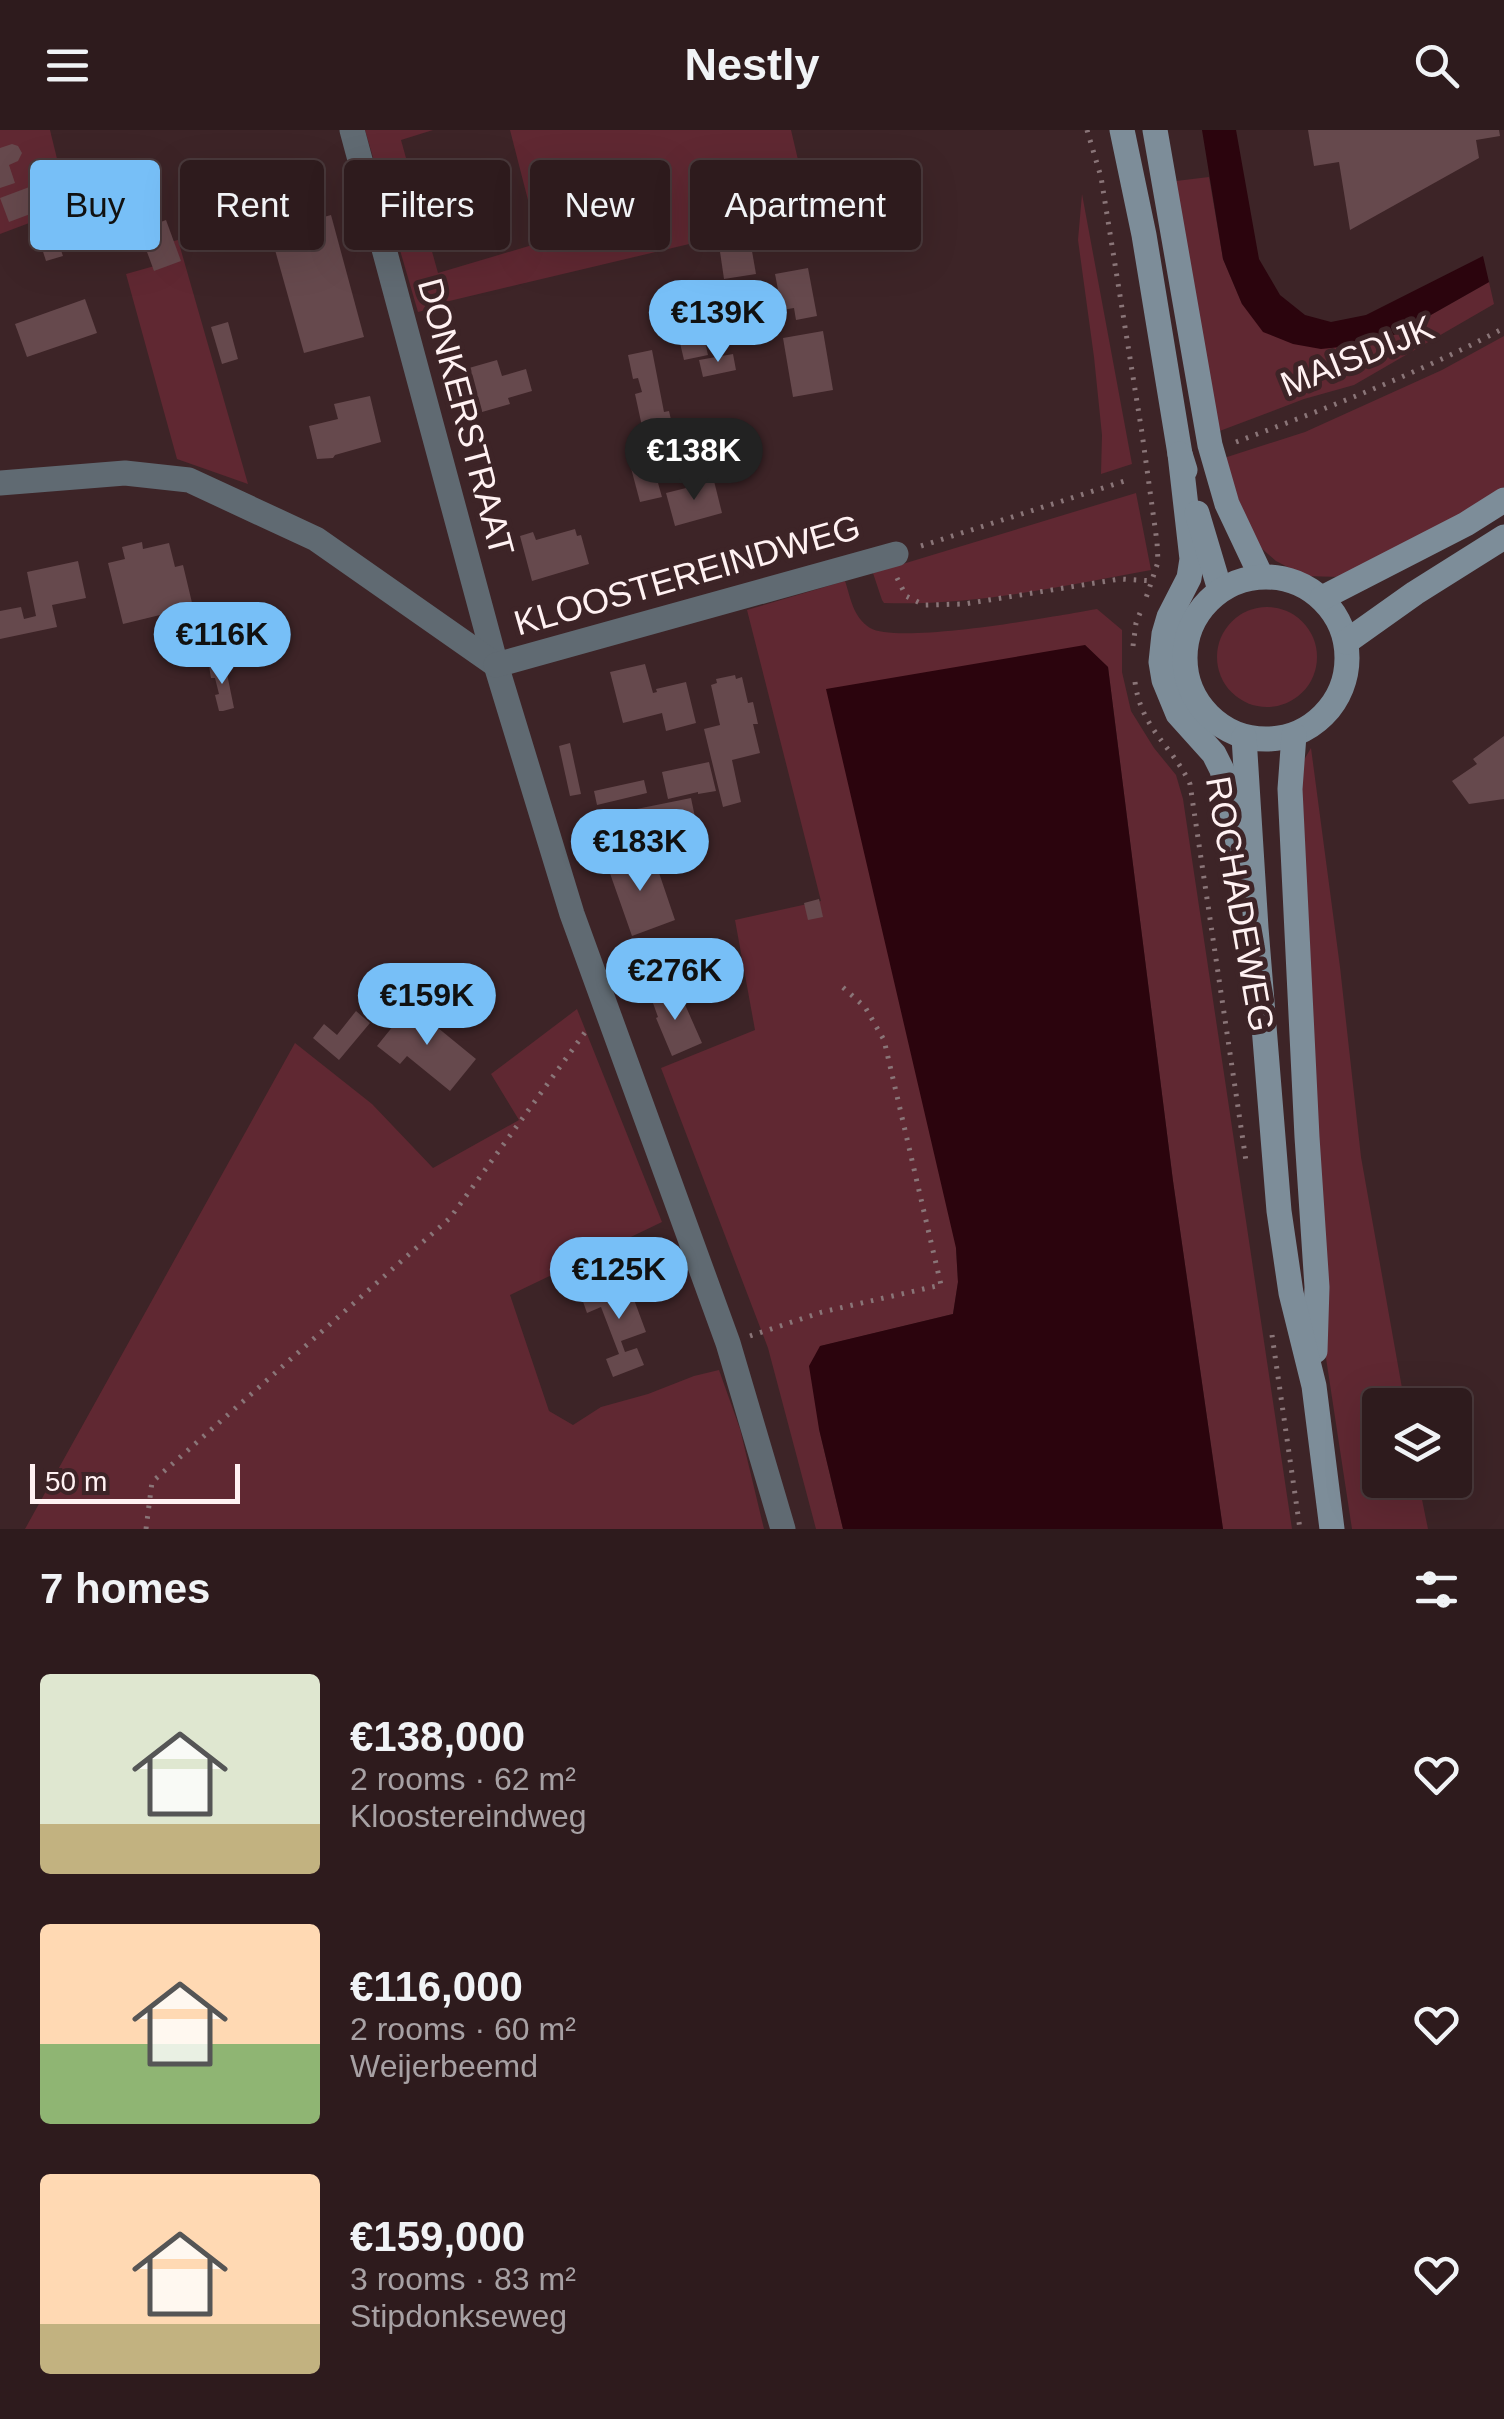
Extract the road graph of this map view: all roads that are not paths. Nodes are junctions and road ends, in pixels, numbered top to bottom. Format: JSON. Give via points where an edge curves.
{"nodes":[{"id":1,"x":352,"y":130,"type":"edge"},
{"id":2,"x":1122,"y":130,"type":"edge"},
{"id":3,"x":1156,"y":130,"type":"edge"},
{"id":4,"x":1180,"y":454,"type":"junction"},
{"id":5,"x":0,"y":483,"type":"edge"},
{"id":6,"x":1504,"y":500,"type":"edge"},
{"id":7,"x":1504,"y":538,"type":"edge"},
{"id":8,"x":896,"y":554,"type":"road end"},
{"id":9,"x":1261,"y":576,"type":"junction"},
{"id":10,"x":1220,"y":590,"type":"junction"},
{"id":11,"x":1322,"y":598,"type":"junction"},
{"id":12,"x":1346,"y":642,"type":"junction"},
{"id":13,"x":496,"y":664,"type":"junction"},
{"id":14,"x":1294,"y":735,"type":"junction"},
{"id":15,"x":1244,"y":737,"type":"junction"},
{"id":16,"x":1256,"y":928,"type":"junction"},
{"id":17,"x":1314,"y":1386,"type":"junction"},
{"id":18,"x":783,"y":1529,"type":"edge"},
{"id":19,"x":1332,"y":1529,"type":"edge"}],
"edges":[{"from":1,"to":13,"type":"street","name":"DONKERSTRAAT"},
{"from":2,"to":4,"type":"main road"},
{"from":3,"to":9,"type":"main road","via":[[1210,445]]},
{"from":4,"to":10,"type":"main road"},
{"from":4,"to":16,"type":"main road","via":[[1192,560],[1169,617],[1161,662],[1178,714],[1222,770]]},
{"from":5,"to":13,"type":"street","via":[[124,473],[189,480],[316,540]]},
{"from":6,"to":11,"type":"main road"},
{"from":7,"to":12,"type":"main road"},
{"from":8,"to":13,"type":"street","name":"KLOOSTEREINDWEG"},
{"from":9,"to":10,"type":"main road"},
{"from":9,"to":11,"type":"main road","via":[[1284,578]]},
{"from":10,"to":15,"type":"main road","via":[[1191,626],[1186,672],[1205,712]]},
{"from":11,"to":12,"type":"main road"},
{"from":12,"to":14,"type":"main road","via":[[1338,698],[1322,718]]},
{"from":13,"to":18,"type":"street","name":"DONKERSTRAAT","via":[[572,914],[728,1343]]},
{"from":14,"to":15,"type":"main road"},
{"from":14,"to":17,"type":"main road","name":"ROCHADEWEG","via":[[1295,917],[1317,1287]]},
{"from":15,"to":16,"type":"main road","name":"ROCHADEWEG"},
{"from":16,"to":17,"type":"main road","name":"ROCHADEWEG","via":[[1279,1210]]},
{"from":17,"to":19,"type":"main road","name":"ROCHADEWEG"}]}
